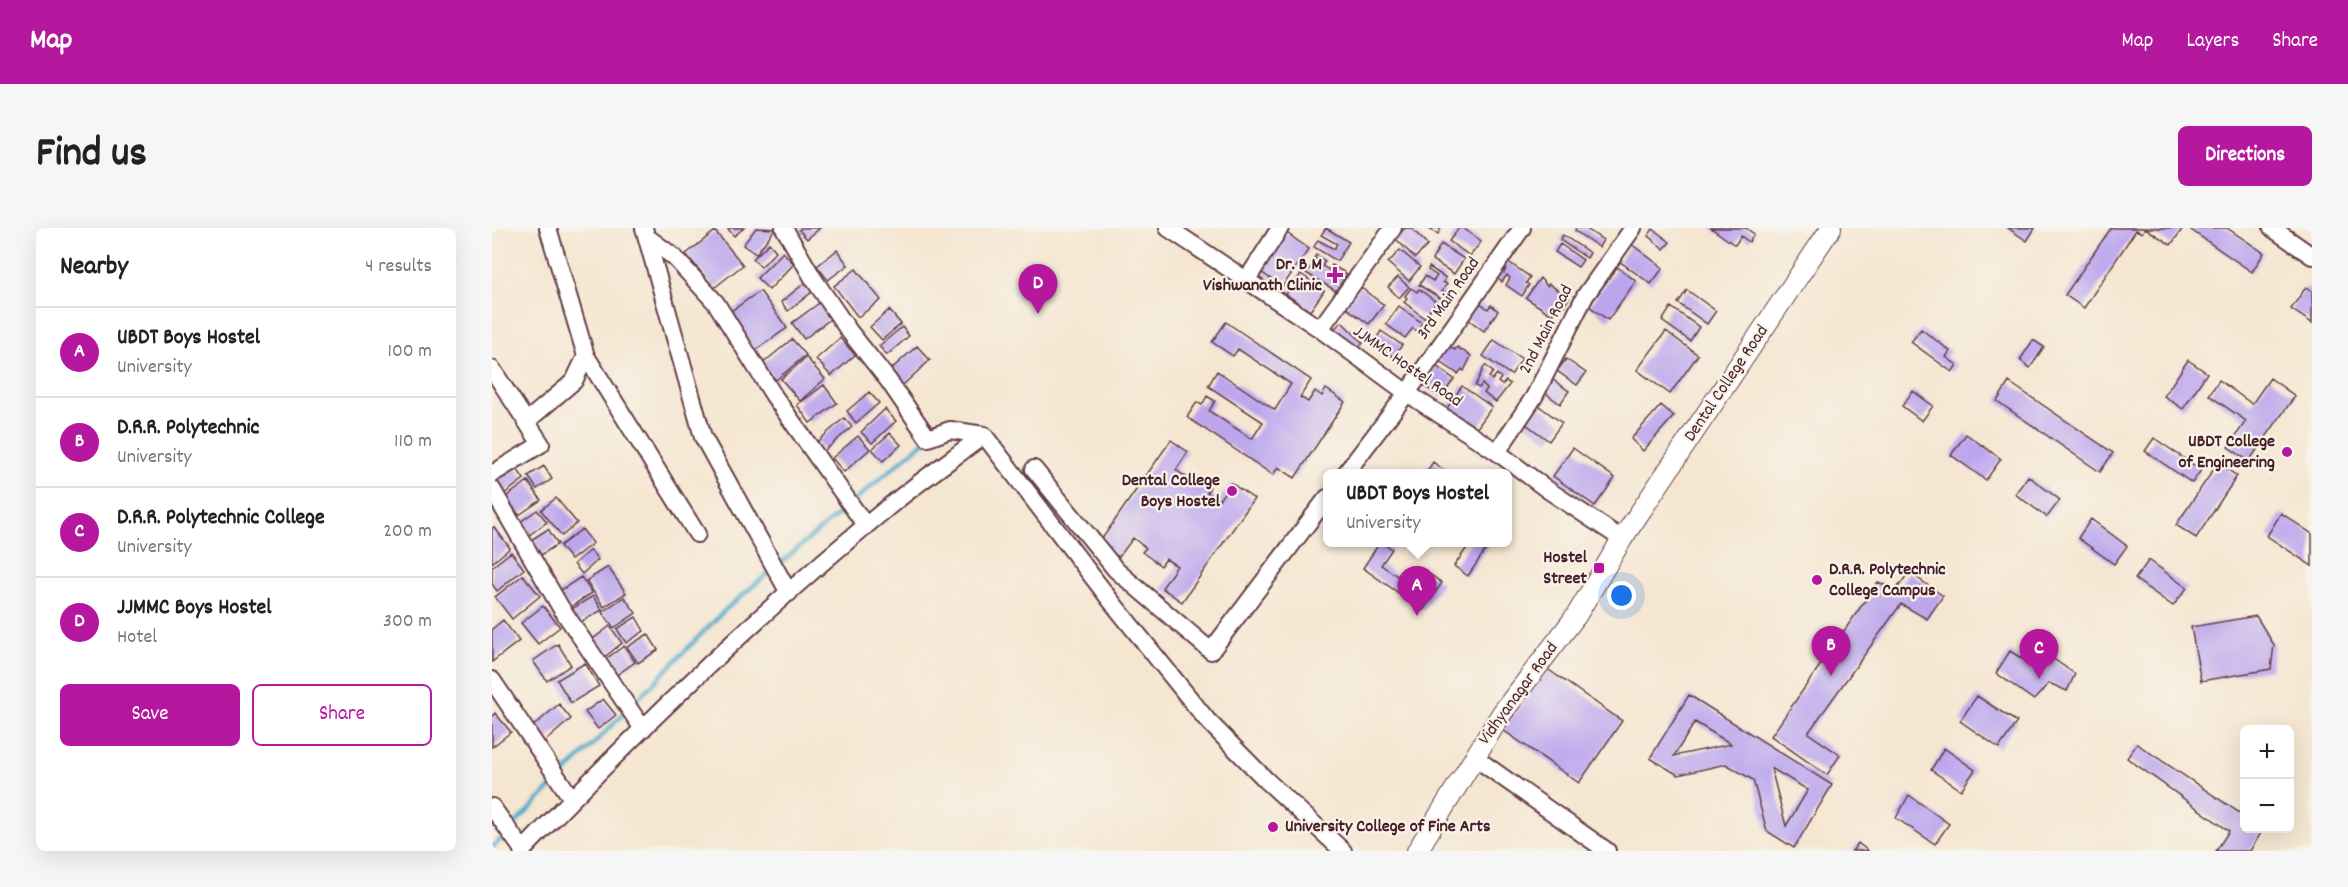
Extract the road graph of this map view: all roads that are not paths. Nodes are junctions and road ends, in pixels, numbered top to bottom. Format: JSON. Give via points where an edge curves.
{"nodes":[{"id":1,"x":548,"y":228,"type":"edge"},
{"id":2,"x":784,"y":228,"type":"edge"},
{"id":3,"x":1168,"y":228,"type":"edge"},
{"id":4,"x":1280,"y":228,"type":"edge"},
{"id":5,"x":1393,"y":228,"type":"edge"},
{"id":6,"x":1522,"y":228,"type":"edge"},
{"id":7,"x":1633,"y":228,"type":"edge"},
{"id":8,"x":1831,"y":228,"type":"edge"},
{"id":9,"x":2272,"y":228,"type":"edge"},
{"id":10,"x":646,"y":233,"type":"edge"},
{"id":11,"x":2312,"y":256,"type":"edge"},
{"id":12,"x":1246,"y":281,"type":"junction"},
{"id":13,"x":1320,"y":329,"type":"junction"},
{"id":14,"x":586,"y":356,"type":"junction"},
{"id":15,"x":492,"y":369,"type":"edge"},
{"id":16,"x":1407,"y":393,"type":"junction"},
{"id":17,"x":527,"y":421,"type":"junction"},
{"id":18,"x":984,"y":435,"type":"junction"},
{"id":19,"x":1497,"y":452,"type":"junction"},
{"id":20,"x":1034,"y":469,"type":"dead end"},
{"id":21,"x":1349,"y":469,"type":"edge"},
{"id":22,"x":492,"y":474,"type":"edge"},
{"id":23,"x":492,"y":489,"type":"edge"},
{"id":24,"x":1323,"y":503,"type":"edge"},
{"id":25,"x":866,"y":526,"type":"junction"},
{"id":26,"x":697,"y":534,"type":"dead end"},
{"id":27,"x":1622,"y":539,"type":"junction"},
{"id":28,"x":789,"y":593,"type":"junction"},
{"id":29,"x":492,"y":680,"type":"edge"},
{"id":30,"x":643,"y":729,"type":"junction"},
{"id":31,"x":1474,"y":758,"type":"junction"},
{"id":32,"x":572,"y":799,"type":"junction"},
{"id":33,"x":492,"y":807,"type":"edge"},
{"id":34,"x":522,"y":850,"type":"edge"},
{"id":35,"x":1343,"y":851,"type":"edge"},
{"id":36,"x":1417,"y":851,"type":"edge"},
{"id":37,"x":1607,"y":851,"type":"edge"}],
"edges":[{"from":1,"to":14,"type":"street"},
{"from":2,"to":18,"type":"street","via":[[849,331],[928,438],[950,430]]},
{"from":3,"to":12,"type":"street","name":"JJMMC Hostel Road"},
{"from":4,"to":12,"type":"street"},
{"from":5,"to":13,"type":"street"},
{"from":6,"to":16,"type":"street","name":"3rd Main Road"},
{"from":7,"to":19,"type":"street","name":"2nd Main Road","via":[[1585,296],[1534,397]]},
{"from":8,"to":27,"type":"street","name":"Dental College Road"},
{"from":9,"to":11,"type":"street"},
{"from":10,"to":25,"type":"street","via":[[716,303],[774,396]]},
{"from":10,"to":28,"type":"street","via":[[703,436]]},
{"from":12,"to":13,"type":"street","name":"JJMMC Hostel Road"},
{"from":13,"to":16,"type":"street","name":"JJMMC Hostel Road"},
{"from":14,"to":17,"type":"street","via":[[574,381]]},
{"from":14,"to":26,"type":"street"},
{"from":15,"to":17,"type":"street"},
{"from":16,"to":19,"type":"street","name":"JJMMC Hostel Road"},
{"from":16,"to":21,"type":"street","name":"3rd Main Road"},
{"from":17,"to":22,"type":"street","via":[[542,444]]},
{"from":18,"to":25,"type":"street"},
{"from":18,"to":35,"type":"street","via":[[1208,720]]},
{"from":19,"to":27,"type":"street","name":"JJMMC Hostel Road"},
{"from":20,"to":24,"type":"street","via":[[1116,570],[1211,651]]},
{"from":23,"to":30,"type":"street","via":[[561,608]]},
{"from":25,"to":28,"type":"street"},
{"from":27,"to":31,"type":"street","name":"Vidhyanagar Road","via":[[1576,616],[1502,713]]},
{"from":28,"to":30,"type":"street"},
{"from":29,"to":32,"type":"street"},
{"from":30,"to":32,"type":"street"},
{"from":31,"to":36,"type":"street","name":"Vidhyanagar Road"},
{"from":31,"to":37,"type":"street"},
{"from":32,"to":34,"type":"street"},
{"from":33,"to":34,"type":"street"}]}
